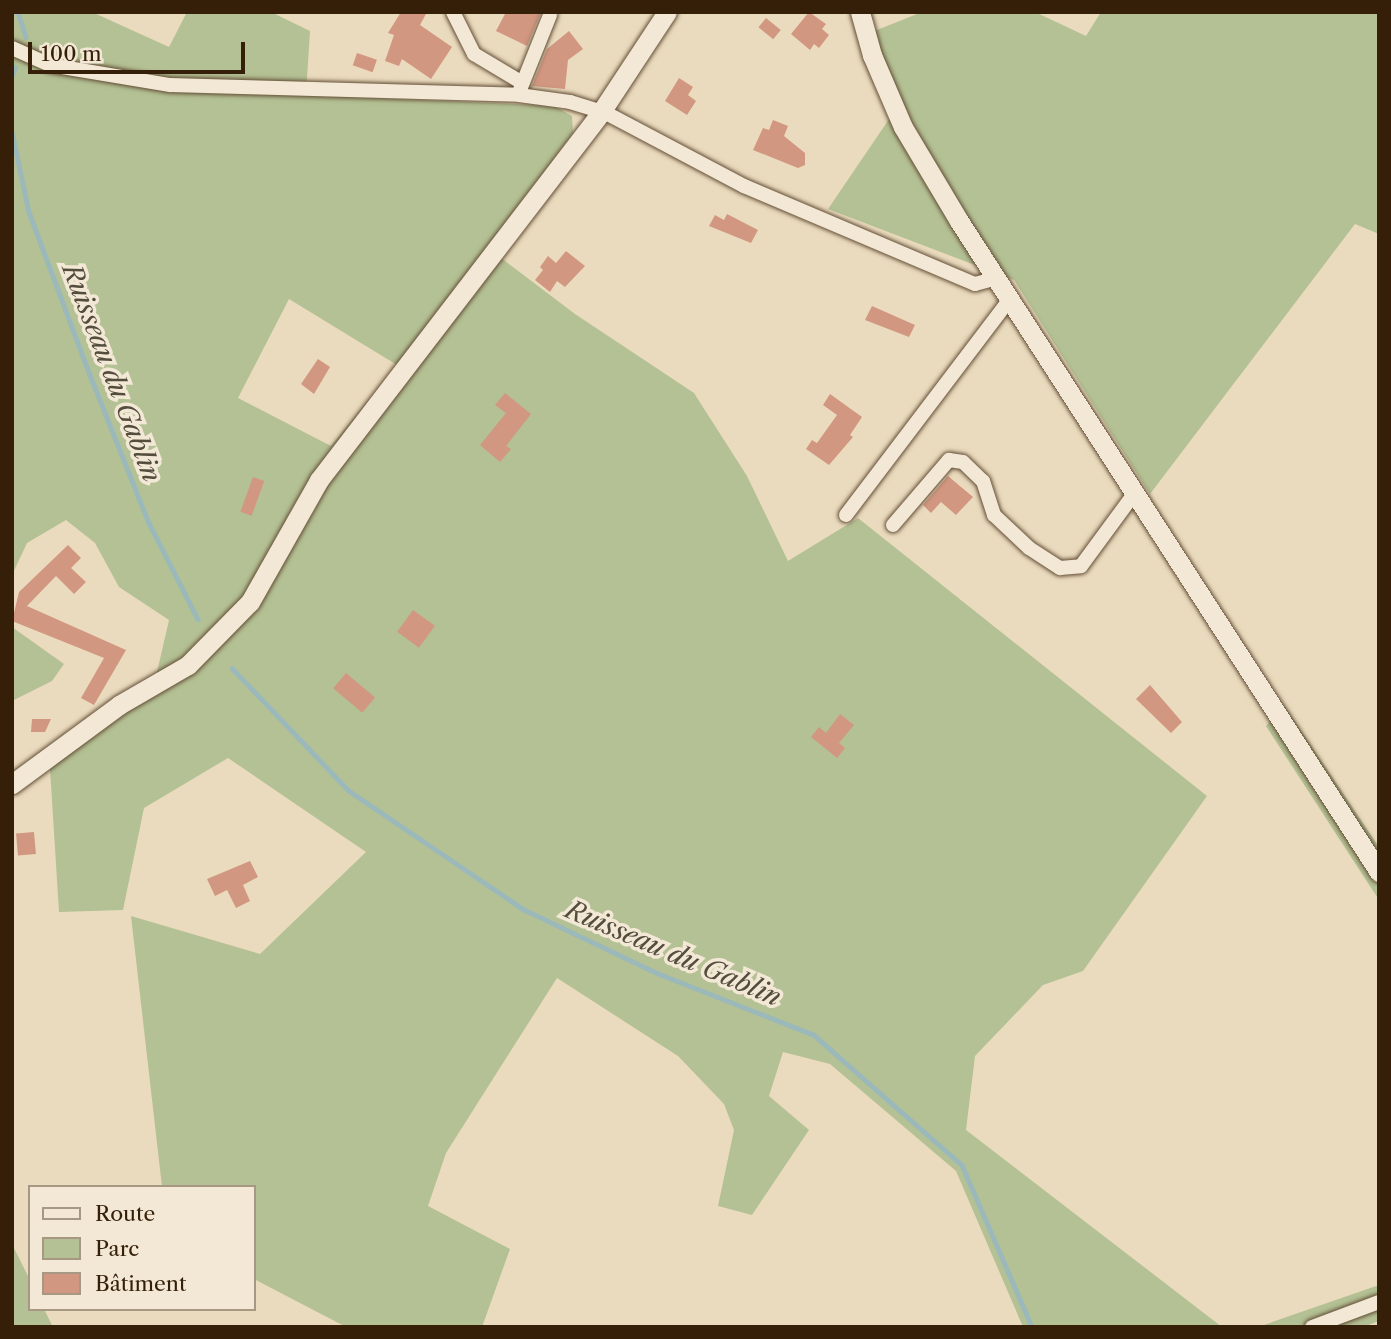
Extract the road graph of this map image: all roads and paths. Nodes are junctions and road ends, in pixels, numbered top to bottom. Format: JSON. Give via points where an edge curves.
{"nodes":[{"id":1,"x":453,"y":12,"type":"edge"},
{"id":2,"x":667,"y":12,"type":"edge"},
{"id":3,"x":860,"y":12,"type":"edge"},
{"id":4,"x":550,"y":15,"type":"dead end"},
{"id":5,"x":12,"y":48,"type":"edge"},
{"id":6,"x":520,"y":88,"type":"junction"},
{"id":7,"x":601,"y":112,"type":"junction"},
{"id":8,"x":997,"y":278,"type":"junction"},
{"id":9,"x":1010,"y":299,"type":"junction"},
{"id":10,"x":1136,"y":491,"type":"junction"},
{"id":11,"x":846,"y":515,"type":"dead end"},
{"id":12,"x":893,"y":525,"type":"dead end"},
{"id":13,"x":12,"y":784,"type":"edge"},
{"id":14,"x":1379,"y":872,"type":"edge"},
{"id":15,"x":1379,"y":1301,"type":"edge"},
{"id":16,"x":1312,"y":1327,"type":"edge"}],
"edges":[{"from":1,"to":6,"type":"street","via":[[474,54]]},
{"from":2,"to":7,"type":"street"},
{"from":3,"to":8,"type":"street","via":[[872,55],[903,127]]},
{"from":4,"to":6,"type":"street"},
{"from":5,"to":6,"type":"street","via":[[50,65],[170,86]]},
{"from":6,"to":7,"type":"street"},
{"from":7,"to":8,"type":"street","via":[[744,186],[975,284]]},
{"from":7,"to":13,"type":"street","via":[[319,480],[250,602],[188,665],[119,705]]},
{"from":8,"to":9,"type":"street"},
{"from":9,"to":10,"type":"street"},
{"from":9,"to":11,"type":"street"},
{"from":10,"to":12,"type":"street","via":[[1081,566],[1060,568],[1029,548],[994,514],[983,481],[963,462],[949,460]]},
{"from":10,"to":14,"type":"street"},
{"from":15,"to":16,"type":"street"}]}
